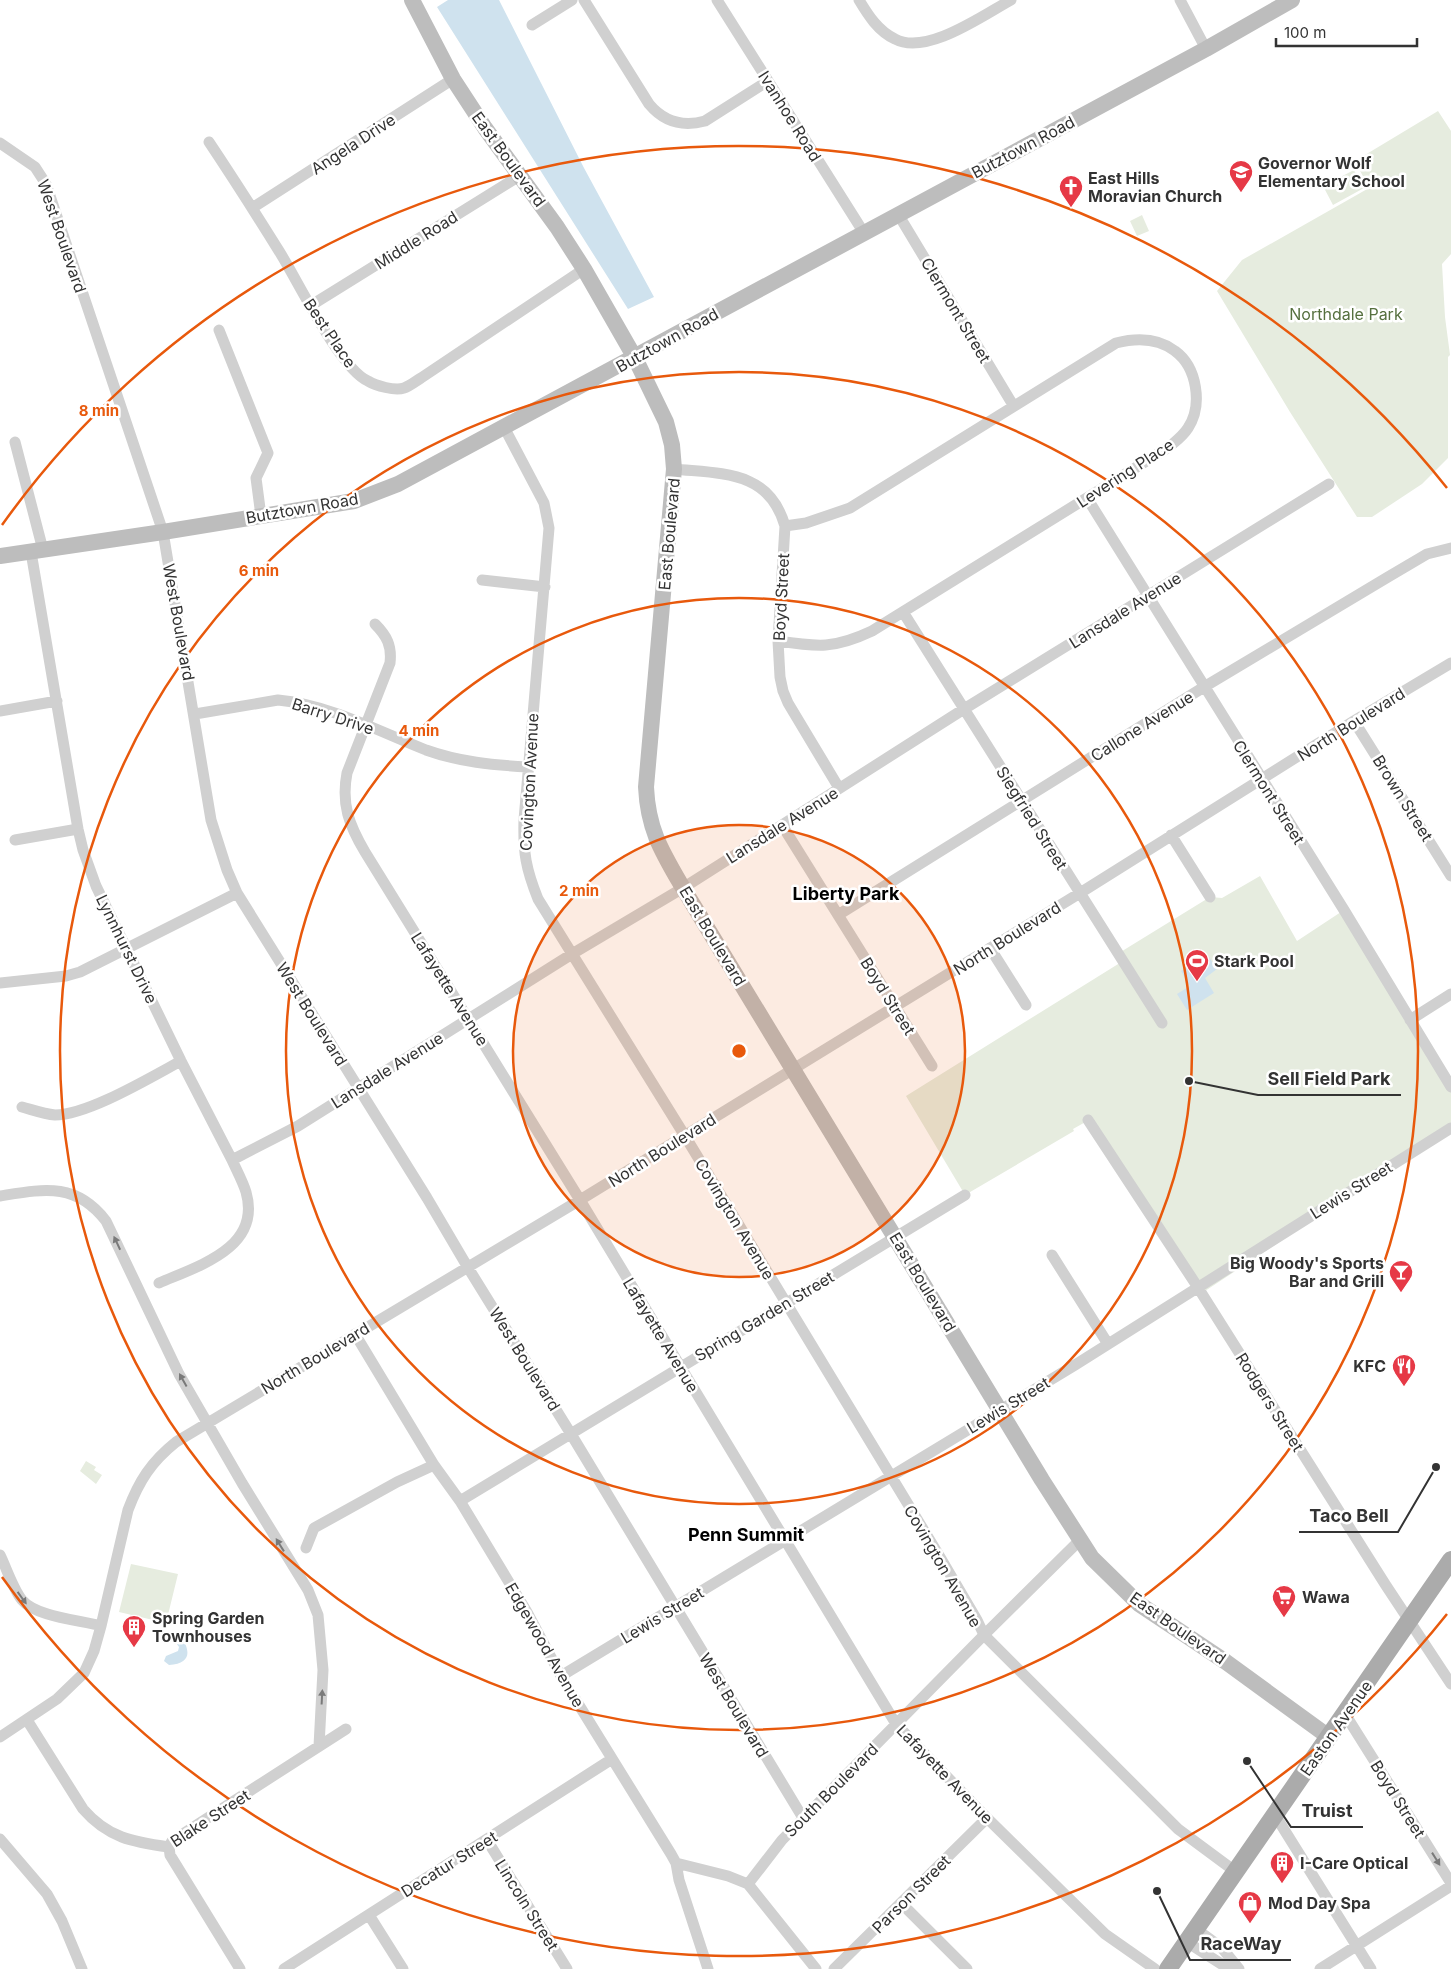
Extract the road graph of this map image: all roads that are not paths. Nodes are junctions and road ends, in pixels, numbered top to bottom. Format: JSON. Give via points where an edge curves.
{"nodes":[{"id":1,"x":412,"y":0,"type":"edge"},
{"id":2,"x":572,"y":0,"type":"edge"},
{"id":3,"x":584,"y":0,"type":"edge"},
{"id":4,"x":717,"y":0,"type":"edge"},
{"id":5,"x":859,"y":0,"type":"edge"},
{"id":6,"x":1011,"y":0,"type":"edge"},
{"id":7,"x":1180,"y":0,"type":"edge"},
{"id":8,"x":1292,"y":0,"type":"edge"},
{"id":9,"x":532,"y":25,"type":"dead end"},
{"id":10,"x":1206,"y":49,"type":"junction"},
{"id":11,"x":453,"y":80,"type":"junction"},
{"id":12,"x":768,"y":81,"type":"junction"},
{"id":13,"x":209,"y":142,"type":"dead end"},
{"id":14,"x":0,"y":143,"type":"edge"},
{"id":15,"x":521,"y":175,"type":"junction"},
{"id":16,"x":252,"y":208,"type":"junction"},
{"id":17,"x":898,"y":214,"type":"junction"},
{"id":18,"x":864,"y":233,"type":"junction"},
{"id":19,"x":584,"y":269,"type":"junction"},
{"id":20,"x":310,"y":306,"type":"junction"},
{"id":21,"x":218,"y":330,"type":"dead end"},
{"id":22,"x":635,"y":358,"type":"junction"},
{"id":23,"x":1013,"y":405,"type":"junction"},
{"id":24,"x":504,"y":427,"type":"junction"},
{"id":25,"x":15,"y":442,"type":"dead end"},
{"id":26,"x":674,"y":469,"type":"junction"},
{"id":27,"x":1329,"y":484,"type":"dead end"},
{"id":28,"x":1087,"y":498,"type":"junction"},
{"id":29,"x":261,"y":516,"type":"junction"},
{"id":30,"x":785,"y":526,"type":"junction"},
{"id":31,"x":163,"y":532,"type":"junction"},
{"id":32,"x":1451,"y":548,"type":"edge"},
{"id":33,"x":37,"y":551,"type":"junction"},
{"id":34,"x":0,"y":556,"type":"edge"},
{"id":35,"x":482,"y":580,"type":"dead end"},
{"id":36,"x":545,"y":587,"type":"junction"},
{"id":37,"x":1147,"y":596,"type":"junction"},
{"id":38,"x":903,"y":612,"type":"junction"},
{"id":39,"x":375,"y":624,"type":"dead end"},
{"id":40,"x":778,"y":641,"type":"junction"},
{"id":41,"x":1451,"y":663,"type":"edge"},
{"id":42,"x":1204,"y":687,"type":"junction"},
{"id":43,"x":58,"y":701,"type":"junction"},
{"id":44,"x":964,"y":709,"type":"junction"},
{"id":45,"x":0,"y":711,"type":"edge"},
{"id":46,"x":194,"y":714,"type":"junction"},
{"id":47,"x":1354,"y":721,"type":"junction"},
{"id":48,"x":367,"y":725,"type":"junction"},
{"id":49,"x":528,"y":768,"type":"junction"},
{"id":50,"x":1261,"y":780,"type":"junction"},
{"id":51,"x":839,"y":788,"type":"junction"},
{"id":52,"x":1021,"y":801,"type":"junction"},
{"id":53,"x":782,"y":825,"type":"junction"},
{"id":54,"x":78,"y":829,"type":"junction"},
{"id":55,"x":1171,"y":835,"type":"junction"},
{"id":56,"x":15,"y":840,"type":"dead end"},
{"id":57,"x":1451,"y":876,"type":"edge"},
{"id":58,"x":683,"y":888,"type":"junction"},
{"id":59,"x":237,"y":893,"type":"junction"},
{"id":60,"x":1080,"y":893,"type":"junction"},
{"id":61,"x":1210,"y":897,"type":"dead end"},
{"id":62,"x":838,"y":915,"type":"junction"},
{"id":63,"x":990,"y":948,"type":"junction"},
{"id":64,"x":127,"y":950,"type":"junction"},
{"id":65,"x":572,"y":954,"type":"junction"},
{"id":66,"x":0,"y":983,"type":"edge"},
{"id":67,"x":1451,"y":994,"type":"edge"},
{"id":68,"x":1026,"y":1005,"type":"dead end"},
{"id":69,"x":895,"y":1007,"type":"junction"},
{"id":70,"x":469,"y":1020,"type":"junction"},
{"id":71,"x":1410,"y":1020,"type":"junction"},
{"id":72,"x":1162,"y":1023,"type":"dead end"},
{"id":73,"x":182,"y":1061,"type":"junction"},
{"id":74,"x":932,"y":1066,"type":"dead end"},
{"id":75,"x":794,"y":1068,"type":"junction"},
{"id":76,"x":1451,"y":1087,"type":"edge"},
{"id":77,"x":359,"y":1088,"type":"junction"},
{"id":78,"x":22,"y":1107,"type":"dead end"},
{"id":79,"x":1088,"y":1120,"type":"dead end"},
{"id":80,"x":1451,"y":1128,"type":"edge"},
{"id":81,"x":685,"y":1136,"type":"junction"},
{"id":82,"x":232,"y":1160,"type":"junction"},
{"id":83,"x":965,"y":1194,"type":"dead end"},
{"id":84,"x":0,"y":1196,"type":"edge"},
{"id":85,"x":580,"y":1200,"type":"junction"},
{"id":86,"x":896,"y":1236,"type":"junction"},
{"id":87,"x":1052,"y":1255,"type":"dead end"},
{"id":88,"x":467,"y":1266,"type":"junction"},
{"id":89,"x":159,"y":1283,"type":"dead end"},
{"id":90,"x":1197,"y":1286,"type":"junction"},
{"id":91,"x":785,"y":1303,"type":"junction"},
{"id":92,"x":355,"y":1334,"type":"junction"},
{"id":93,"x":1108,"y":1344,"type":"junction"},
{"id":94,"x":680,"y":1367,"type":"junction"},
{"id":95,"x":1000,"y":1410,"type":"junction"},
{"id":96,"x":206,"y":1423,"type":"junction"},
{"id":97,"x":571,"y":1434,"type":"junction"},
{"id":98,"x":434,"y":1465,"type":"junction"},
{"id":99,"x":890,"y":1476,"type":"junction"},
{"id":100,"x":460,"y":1501,"type":"junction"},
{"id":101,"x":784,"y":1540,"type":"junction"},
{"id":102,"x":1080,"y":1540,"type":"junction"},
{"id":103,"x":306,"y":1548,"type":"dead end"},
{"id":104,"x":0,"y":1554,"type":"edge"},
{"id":105,"x":1451,"y":1560,"type":"edge"},
{"id":106,"x":675,"y":1606,"type":"junction"},
{"id":107,"x":1408,"y":1621,"type":"junction"},
{"id":108,"x":101,"y":1626,"type":"junction"},
{"id":109,"x":984,"y":1635,"type":"junction"},
{"id":110,"x":561,"y":1676,"type":"junction"},
{"id":111,"x":1451,"y":1684,"type":"edge"},
{"id":112,"x":1345,"y":1714,"type":"junction"},
{"id":113,"x":27,"y":1720,"type":"junction"},
{"id":114,"x":896,"y":1724,"type":"junction"},
{"id":115,"x":346,"y":1729,"type":"dead end"},
{"id":116,"x":0,"y":1737,"type":"edge"},
{"id":117,"x":1329,"y":1737,"type":"junction"},
{"id":118,"x":320,"y":1746,"type":"junction"},
{"id":119,"x":612,"y":1759,"type":"junction"},
{"id":120,"x":1275,"y":1815,"type":"junction"},
{"id":121,"x":804,"y":1818,"type":"junction"},
{"id":122,"x":987,"y":1818,"type":"junction"},
{"id":123,"x":0,"y":1839,"type":"edge"},
{"id":124,"x":487,"y":1840,"type":"junction"},
{"id":125,"x":169,"y":1847,"type":"junction"},
{"id":126,"x":676,"y":1863,"type":"junction"},
{"id":127,"x":1236,"y":1872,"type":"junction"},
{"id":128,"x":748,"y":1884,"type":"junction"},
{"id":129,"x":1451,"y":1885,"type":"edge"},
{"id":130,"x":901,"y":1903,"type":"junction"},
{"id":131,"x":369,"y":1915,"type":"junction"},
{"id":132,"x":1191,"y":1936,"type":"junction"},
{"id":133,"x":1357,"y":1946,"type":"junction"},
{"id":134,"x":82,"y":1969,"type":"edge"},
{"id":135,"x":240,"y":1969,"type":"edge"},
{"id":136,"x":284,"y":1969,"type":"edge"},
{"id":137,"x":403,"y":1969,"type":"edge"},
{"id":138,"x":567,"y":1969,"type":"edge"},
{"id":139,"x":708,"y":1969,"type":"edge"},
{"id":140,"x":816,"y":1969,"type":"edge"},
{"id":141,"x":834,"y":1969,"type":"edge"},
{"id":142,"x":967,"y":1969,"type":"edge"},
{"id":143,"x":1155,"y":1969,"type":"edge"},
{"id":144,"x":1168,"y":1969,"type":"edge"},
{"id":145,"x":1229,"y":1969,"type":"edge"},
{"id":146,"x":1238,"y":1969,"type":"edge"},
{"id":147,"x":1320,"y":1969,"type":"edge"},
{"id":148,"x":1371,"y":1969,"type":"edge"}],
"edges":[{"from":1,"to":11,"type":"street","name":"East Boulevard"},
{"from":2,"to":9,"type":"street"},
{"from":3,"to":12,"type":"street","via":[[650,104],[670,120],[683,124],[705,121]]},
{"from":4,"to":12,"type":"street","name":"Ivanhoe Road"},
{"from":5,"to":6,"type":"street","via":[[883,32],[898,41],[913,44],[944,36]]},
{"from":7,"to":10,"type":"street"},
{"from":8,"to":10,"type":"street","name":"Butztown Road"},
{"from":10,"to":17,"type":"street","name":"Butztown Road"},
{"from":11,"to":15,"type":"street","name":"East Boulevard"},
{"from":11,"to":16,"type":"street","name":"Angela Drive"},
{"from":12,"to":18,"type":"street","name":"Ivanhoe Road"},
{"from":13,"to":16,"type":"street","name":"Best Place"},
{"from":14,"to":31,"type":"street","name":"West Boulevard","via":[[35,167],[46,184]]},
{"from":15,"to":19,"type":"street","name":"East Boulevard"},
{"from":15,"to":20,"type":"street","name":"Middle Road"},
{"from":16,"to":20,"type":"street","name":"Best Place"},
{"from":17,"to":18,"type":"street","name":"Butztown Road"},
{"from":17,"to":23,"type":"street","name":"Clermont Street"},
{"from":18,"to":22,"type":"street","name":"Butztown Road"},
{"from":19,"to":20,"type":"street","name":"Best Place","via":[[403,388],[372,383],[359,375],[339,352]]},
{"from":19,"to":22,"type":"street","name":"East Boulevard"},
{"from":21,"to":29,"type":"street","via":[[268,453],[256,478]]},
{"from":22,"to":24,"type":"street","name":"Butztown Road"},
{"from":22,"to":26,"type":"street","name":"East Boulevard","via":[[666,422]]},
{"from":23,"to":28,"type":"street","name":"Levering Place","via":[[1116,343],[1136,339],[1156,342],[1176,351],[1184,360],[1197,397],[1189,427],[1169,447]]},
{"from":23,"to":30,"type":"street","name":"Levering Place","via":[[850,508],[806,523]]},
{"from":24,"to":29,"type":"street","name":"Butztown Road","via":[[376,493],[354,501]]},
{"from":24,"to":36,"type":"street","name":"Covington Avenue","via":[[544,502],[549,528]]},
{"from":25,"to":33,"type":"street","name":"Lynnhurst Drive"},
{"from":26,"to":30,"type":"street","name":"Boyd Street","via":[[734,476],[755,483],[772,499]]},
{"from":26,"to":58,"type":"street","name":"East Boulevard","via":[[646,787],[647,809],[657,841]]},
{"from":27,"to":37,"type":"street","name":"Lansdale Avenue"},
{"from":28,"to":37,"type":"street","name":"Clermont Street"},
{"from":28,"to":38,"type":"street","name":"Levering Place"},
{"from":29,"to":31,"type":"street","name":"Butztown Road"},
{"from":30,"to":40,"type":"street","name":"Boyd Street"},
{"from":31,"to":33,"type":"street","name":"Butztown Road"},
{"from":31,"to":46,"type":"street","name":"West Boulevard"},
{"from":32,"to":42,"type":"street","name":"Callone Avenue","via":[[1427,554]]},
{"from":33,"to":34,"type":"street","name":"Butztown Road"},
{"from":33,"to":43,"type":"street","name":"Lynnhurst Drive"},
{"from":35,"to":36,"type":"street"},
{"from":36,"to":49,"type":"street","name":"Covington Avenue"},
{"from":37,"to":42,"type":"street","name":"Clermont Street"},
{"from":37,"to":44,"type":"street","name":"Lansdale Avenue"},
{"from":38,"to":40,"type":"street","name":"Levering Place","via":[[872,631],[836,645],[813,646]]},
{"from":38,"to":44,"type":"street","name":"Siegfried Street"},
{"from":39,"to":48,"type":"street","name":"Lafayette Avenue","via":[[387,638],[390,656],[388,670]]},
{"from":40,"to":51,"type":"street","name":"Boyd Street","via":[[778,668],[783,691]]},
{"from":41,"to":47,"type":"street","name":"North Boulevard"},
{"from":42,"to":50,"type":"street","name":"Clermont Street"},
{"from":42,"to":52,"type":"street","name":"Callone Avenue"},
{"from":43,"to":45,"type":"street"},
{"from":43,"to":54,"type":"street","name":"Lynnhurst Drive"},
{"from":44,"to":51,"type":"street","name":"Lansdale Avenue"},
{"from":44,"to":52,"type":"street","name":"Siegfried Street"},
{"from":46,"to":48,"type":"street","name":"Barry Drive","via":[[278,700],[309,705]]},
{"from":46,"to":59,"type":"street","name":"West Boulevard","via":[[211,820]]},
{"from":47,"to":50,"type":"street","name":"North Boulevard"},
{"from":47,"to":57,"type":"street","name":"Brown Street"},
{"from":48,"to":49,"type":"street","name":"Barry Drive","via":[[456,759]]},
{"from":48,"to":70,"type":"street","name":"Lafayette Avenue","via":[[347,773],[345,798],[348,820],[364,852]]},
{"from":49,"to":65,"type":"street","name":"Covington Avenue","via":[[524,828],[526,868],[538,899]]},
{"from":50,"to":55,"type":"street","name":"North Boulevard"},
{"from":50,"to":71,"type":"street","name":"Clermont Street"},
{"from":51,"to":53,"type":"street","name":"Lansdale Avenue"},
{"from":52,"to":60,"type":"street","name":"Siegfried Street"},
{"from":52,"to":62,"type":"street","name":"Callone Avenue"},
{"from":53,"to":58,"type":"street","name":"Lansdale Avenue"},
{"from":53,"to":62,"type":"street","name":"Boyd Street"},
{"from":54,"to":56,"type":"street"},
{"from":54,"to":64,"type":"street","name":"Lynnhurst Drive","via":[[96,886]]},
{"from":55,"to":60,"type":"street","name":"North Boulevard"},
{"from":55,"to":61,"type":"street"},
{"from":58,"to":65,"type":"street","name":"Lansdale Avenue"},
{"from":58,"to":75,"type":"street","name":"East Boulevard"},
{"from":59,"to":64,"type":"street"},
{"from":59,"to":77,"type":"street","name":"West Boulevard"},
{"from":60,"to":63,"type":"street","name":"North Boulevard"},
{"from":60,"to":72,"type":"street","name":"Siegfried Street"},
{"from":62,"to":69,"type":"street","name":"Boyd Street"},
{"from":63,"to":68,"type":"street"},
{"from":63,"to":69,"type":"street","name":"North Boulevard"},
{"from":64,"to":66,"type":"street","via":[[66,976]]},
{"from":64,"to":73,"type":"street","name":"Lynnhurst Drive"},
{"from":65,"to":70,"type":"street","name":"Lansdale Avenue"},
{"from":65,"to":81,"type":"street","name":"Covington Avenue"},
{"from":67,"to":71,"type":"street"},
{"from":69,"to":74,"type":"street","name":"Boyd Street"},
{"from":69,"to":75,"type":"street","name":"North Boulevard"},
{"from":70,"to":77,"type":"street","name":"Lansdale Avenue"},
{"from":70,"to":85,"type":"street","name":"Lafayette Avenue"},
{"from":71,"to":76,"type":"street","name":"Clermont Street"},
{"from":73,"to":78,"type":"street","via":[[76,1112],[55,1115]]},
{"from":73,"to":82,"type":"street","name":"Lynnhurst Drive"},
{"from":75,"to":81,"type":"street","name":"North Boulevard"},
{"from":75,"to":86,"type":"street","name":"East Boulevard"},
{"from":77,"to":82,"type":"street","name":"Lansdale Avenue","via":[[298,1126]]},
{"from":77,"to":88,"type":"street","name":"West Boulevard"},
{"from":79,"to":90,"type":"street","name":"Rodgers Street"},
{"from":80,"to":90,"type":"street","name":"Lewis Street"},
{"from":81,"to":85,"type":"street","name":"North Boulevard"},
{"from":81,"to":91,"type":"street","name":"Covington Avenue"},
{"from":82,"to":89,"type":"street","name":"Lynnhurst Drive","via":[[246,1193],[248,1211],[244,1231],[226,1251]]},
{"from":83,"to":86,"type":"street","name":"Spring Garden Street"},
{"from":96,"to":84,"type":"street","one_way":true,"via":[[179,1374],[112,1230],[100,1213],[79,1196],[66,1192]]},
{"from":85,"to":88,"type":"street","name":"North Boulevard"},
{"from":85,"to":94,"type":"street","name":"Lafayette Avenue"},
{"from":86,"to":91,"type":"street","name":"Spring Garden Street"},
{"from":86,"to":95,"type":"street","name":"East Boulevard"},
{"from":87,"to":93,"type":"street"},
{"from":88,"to":92,"type":"street","name":"North Boulevard"},
{"from":88,"to":97,"type":"street","name":"West Boulevard"},
{"from":90,"to":93,"type":"street","name":"Lewis Street"},
{"from":90,"to":107,"type":"street","name":"Rodgers Street"},
{"from":91,"to":94,"type":"street","name":"Spring Garden Street"},
{"from":91,"to":99,"type":"street","name":"Covington Avenue"},
{"from":92,"to":96,"type":"street","name":"North Boulevard"},
{"from":92,"to":98,"type":"street","name":"Edgewood Avenue"},
{"from":93,"to":95,"type":"street","name":"Lewis Street"},
{"from":94,"to":97,"type":"street","name":"Spring Garden Street"},
{"from":94,"to":101,"type":"street","name":"Lafayette Avenue"},
{"from":95,"to":99,"type":"street","name":"Lewis Street"},
{"from":95,"to":102,"type":"street","name":"East Boulevard"},
{"from":96,"to":108,"type":"street","name":"North Boulevard","via":[[162,1453],[150,1466],[134,1494]]},
{"from":118,"to":96,"type":"street","one_way":true,"via":[[323,1670],[318,1615],[308,1590]]},
{"from":97,"to":100,"type":"street","name":"Spring Garden Street"},
{"from":97,"to":106,"type":"street","name":"West Boulevard"},
{"from":98,"to":100,"type":"street","name":"Edgewood Avenue"},
{"from":98,"to":103,"type":"street","via":[[314,1528]]},
{"from":99,"to":101,"type":"street","name":"Lewis Street"},
{"from":99,"to":109,"type":"street","name":"Covington Avenue"},
{"from":100,"to":110,"type":"street","name":"Edgewood Avenue","via":[[527,1612]]},
{"from":101,"to":106,"type":"street","name":"Lewis Street"},
{"from":101,"to":114,"type":"street","name":"Lafayette Avenue"},
{"from":102,"to":109,"type":"street","name":"South Boulevard"},
{"from":102,"to":117,"type":"street","name":"East Boulevard","via":[[1107,1574],[1139,1604]]},
{"from":104,"to":108,"type":"street","one_way":true,"via":[[21,1599],[28,1605],[41,1612]]},
{"from":105,"to":107,"type":"main road","name":"Easton Avenue"},
{"from":106,"to":110,"type":"street","name":"Lewis Street"},
{"from":106,"to":121,"type":"street","name":"West Boulevard"},
{"from":107,"to":111,"type":"street","name":"Rodgers Street"},
{"from":107,"to":112,"type":"main road","name":"Easton Avenue"},
{"from":108,"to":113,"type":"street","name":"North Boulevard","via":[[84,1673]]},
{"from":109,"to":114,"type":"street","name":"South Boulevard"},
{"from":109,"to":127,"type":"street","name":"Covington Avenue","via":[[1178,1829]]},
{"from":110,"to":119,"type":"street","name":"Edgewood Avenue"},
{"from":112,"to":117,"type":"main road","name":"Easton Avenue"},
{"from":112,"to":129,"type":"street","name":"Boyd Street","one_way":true},
{"from":113,"to":116,"type":"street","name":"North Boulevard"},
{"from":113,"to":125,"type":"street","name":"Blake Street","via":[[91,1819],[122,1838]]},
{"from":114,"to":121,"type":"street","name":"South Boulevard"},
{"from":114,"to":122,"type":"street","name":"Lafayette Avenue"},
{"from":115,"to":118,"type":"street","name":"Blake Street"},
{"from":117,"to":120,"type":"main road","name":"Easton Avenue"},
{"from":118,"to":125,"type":"street","name":"Blake Street","via":[[172,1841]]},
{"from":119,"to":124,"type":"street","name":"Decatur Street"},
{"from":119,"to":126,"type":"street","name":"Edgewood Avenue"},
{"from":120,"to":127,"type":"main road","name":"Easton Avenue"},
{"from":120,"to":133,"type":"street"},
{"from":121,"to":128,"type":"street","name":"South Boulevard","via":[[782,1840]]},
{"from":122,"to":130,"type":"street","name":"Parson Street"},
{"from":122,"to":143,"type":"street","name":"Lafayette Avenue","via":[[1105,1934]]},
{"from":123,"to":134,"type":"street","via":[[47,1894]]},
{"from":124,"to":131,"type":"street","name":"Decatur Street"},
{"from":124,"to":138,"type":"street","name":"Lincoln Street"},
{"from":125,"to":135,"type":"street","via":[[170,1855]]},
{"from":126,"to":128,"type":"street"},
{"from":126,"to":139,"type":"street","name":"Edgewood Avenue"},
{"from":127,"to":132,"type":"main road","name":"Easton Avenue"},
{"from":128,"to":140,"type":"street"},
{"from":129,"to":133,"type":"street"},
{"from":130,"to":141,"type":"street","name":"Parson Street"},
{"from":130,"to":142,"type":"street"},
{"from":131,"to":136,"type":"street","name":"Decatur Street"},
{"from":131,"to":137,"type":"street"},
{"from":132,"to":144,"type":"main road","name":"Easton Avenue"},
{"from":132,"to":145,"type":"street"},
{"from":132,"to":146,"type":"street","via":[[1222,1948]]},
{"from":133,"to":147,"type":"street"},
{"from":133,"to":148,"type":"street"}]}
